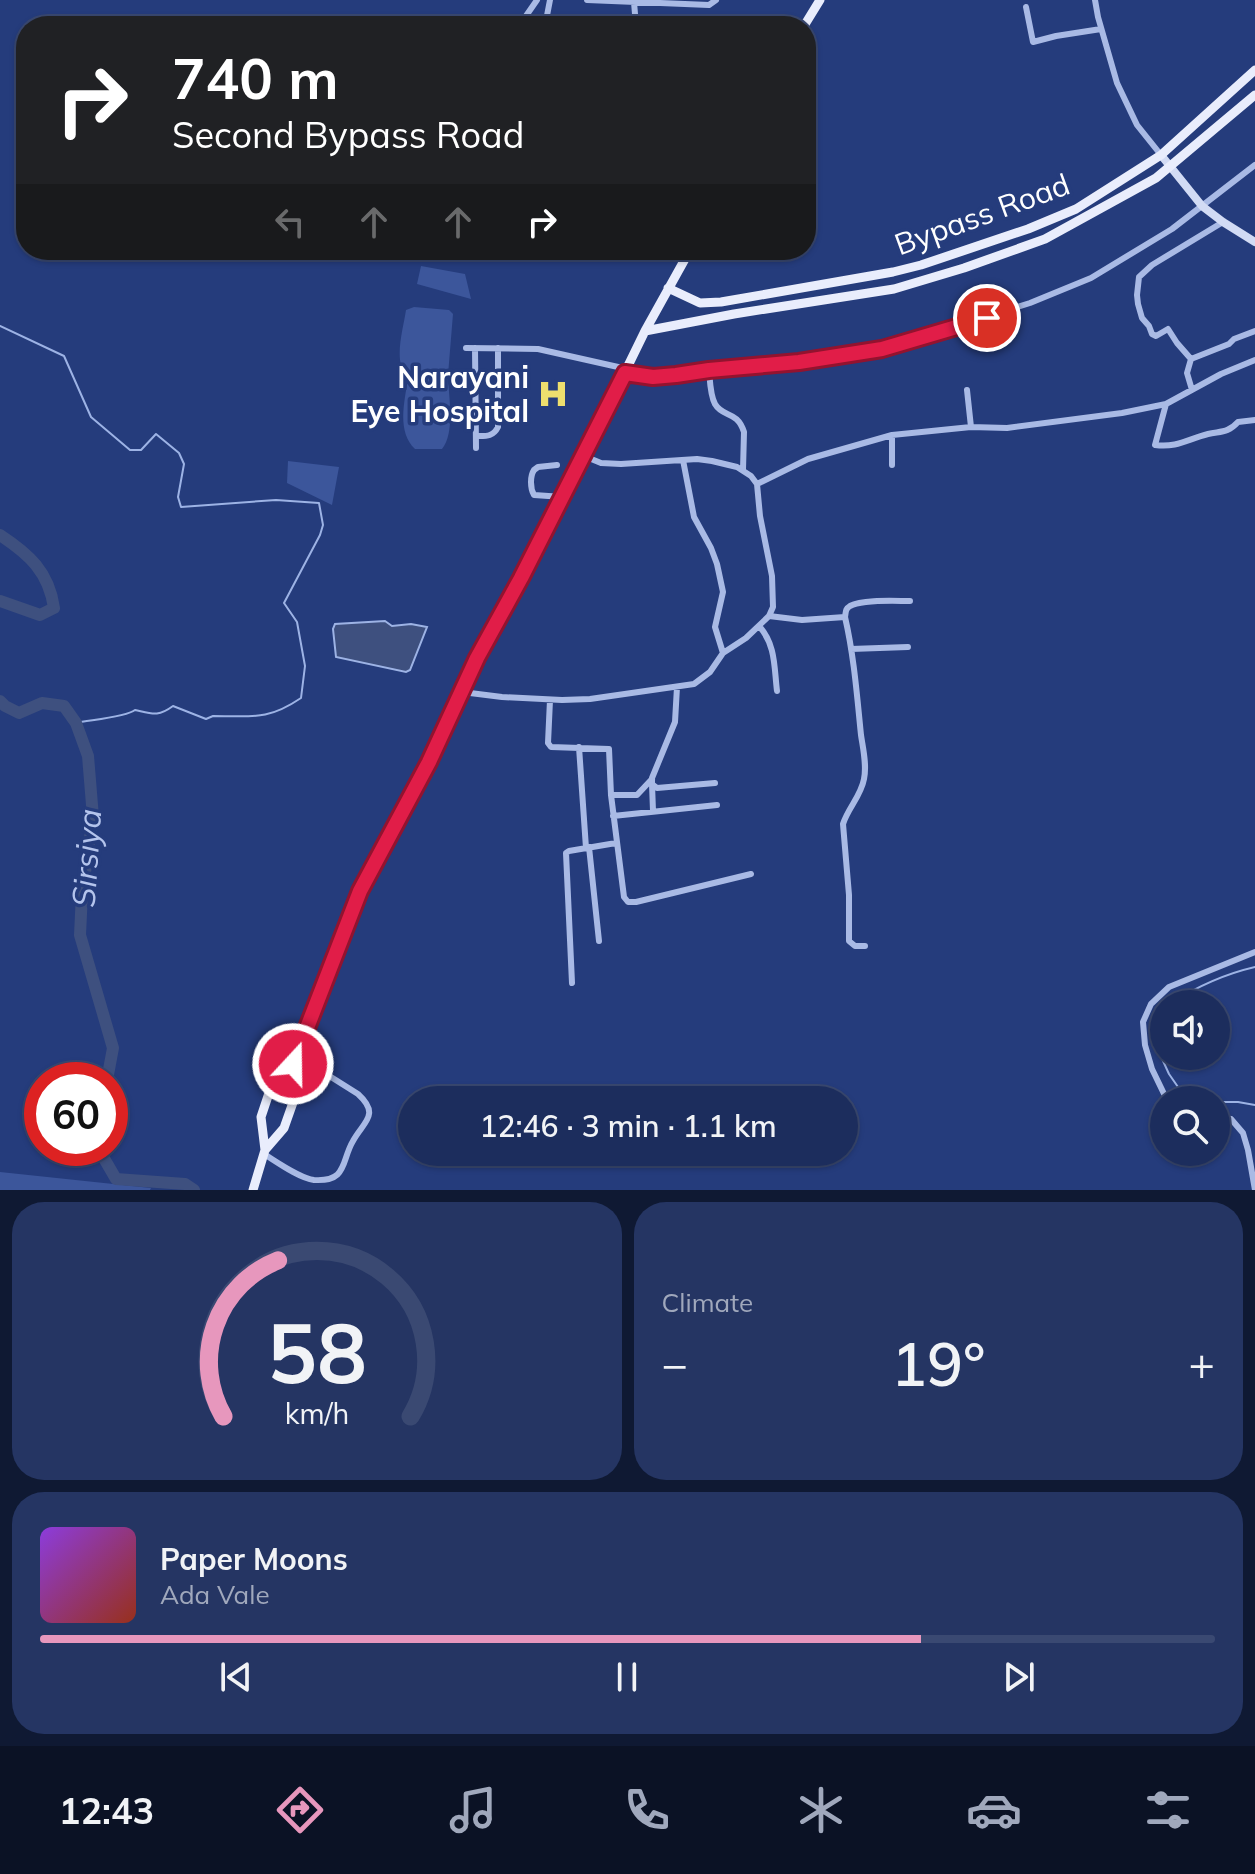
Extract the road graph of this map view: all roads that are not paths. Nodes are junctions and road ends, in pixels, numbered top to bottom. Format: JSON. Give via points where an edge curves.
{"nodes":[{"id":1,"x":587,"y":0,"type":"edge"},
{"id":2,"x":716,"y":0,"type":"edge"},
{"id":3,"x":1095,"y":0,"type":"edge"},
{"id":4,"x":634,"y":2,"type":"junction"},
{"id":5,"x":1026,"y":7,"type":"dead end"},
{"id":6,"x":635,"y":16,"type":"edge"},
{"id":7,"x":1101,"y":29,"type":"junction"},
{"id":8,"x":1255,"y":70,"type":"edge"},
{"id":9,"x":1255,"y":95,"type":"edge"},
{"id":10,"x":1161,"y":155,"type":"junction"},
{"id":11,"x":1255,"y":165,"type":"edge"},
{"id":12,"x":1170,"y":167,"type":"junction"},
{"id":13,"x":1202,"y":206,"type":"junction"},
{"id":14,"x":1223,"y":222,"type":"junction"},
{"id":15,"x":1255,"y":242,"type":"edge"},
{"id":16,"x":959,"y":253,"type":"junction"},
{"id":17,"x":684,"y":260,"type":"edge"},
{"id":18,"x":964,"y":268,"type":"junction"},
{"id":19,"x":668,"y":288,"type":"junction"},
{"id":20,"x":730,"y":299,"type":"junction"},
{"id":21,"x":734,"y":314,"type":"junction"},
{"id":22,"x":645,"y":331,"type":"junction"},
{"id":23,"x":1255,"y":331,"type":"edge"},
{"id":24,"x":466,"y":348,"type":"dead end"},
{"id":25,"x":475,"y":348,"type":"junction"},
{"id":26,"x":498,"y":348,"type":"junction"},
{"id":27,"x":1191,"y":359,"type":"junction"},
{"id":28,"x":1255,"y":360,"type":"edge"},
{"id":29,"x":709,"y":370,"type":"junction"},
{"id":30,"x":626,"y":371,"type":"junction"},
{"id":31,"x":967,"y":390,"type":"dead end"},
{"id":32,"x":1192,"y":390,"type":"junction"},
{"id":33,"x":1166,"y":404,"type":"junction"},
{"id":34,"x":1255,"y":420,"type":"edge"},
{"id":35,"x":971,"y":427,"type":"junction"},
{"id":36,"x":892,"y":435,"type":"junction"},
{"id":37,"x":476,"y":436,"type":"junction"},
{"id":38,"x":476,"y":448,"type":"dead end"},
{"id":39,"x":584,"y":456,"type":"junction"},
{"id":40,"x":683,"y":460,"type":"junction"},
{"id":41,"x":557,"y":465,"type":"dead end"},
{"id":42,"x":892,"y":465,"type":"dead end"},
{"id":43,"x":743,"y":470,"type":"junction"},
{"id":44,"x":757,"y":484,"type":"junction"},
{"id":45,"x":563,"y":497,"type":"junction"},
{"id":46,"x":910,"y":601,"type":"dead end"},
{"id":47,"x":769,"y":616,"type":"junction"},
{"id":48,"x":845,"y":617,"type":"junction"},
{"id":49,"x":759,"y":626,"type":"junction"},
{"id":50,"x":908,"y":647,"type":"dead end"},
{"id":51,"x":851,"y":649,"type":"junction"},
{"id":52,"x":723,"y":653,"type":"junction"},
{"id":53,"x":677,"y":687,"type":"junction"},
{"id":54,"x":777,"y":691,"type":"dead end"},
{"id":55,"x":462,"y":692,"type":"junction"},
{"id":56,"x":550,"y":700,"type":"junction"},
{"id":57,"x":579,"y":747,"type":"junction"},
{"id":58,"x":652,"y":781,"type":"junction"},
{"id":59,"x":715,"y":783,"type":"dead end"},
{"id":60,"x":611,"y":795,"type":"junction"},
{"id":61,"x":717,"y":805,"type":"dead end"},
{"id":62,"x":653,"y":811,"type":"junction"},
{"id":63,"x":613,"y":816,"type":"junction"},
{"id":64,"x":616,"y":843,"type":"junction"},
{"id":65,"x":588,"y":848,"type":"junction"},
{"id":66,"x":751,"y":874,"type":"dead end"},
{"id":67,"x":599,"y":941,"type":"dead end"},
{"id":68,"x":865,"y":946,"type":"dead end"},
{"id":69,"x":1255,"y":952,"type":"edge"},
{"id":70,"x":572,"y":983,"type":"dead end"},
{"id":71,"x":295,"y":1059,"type":"junction"},
{"id":72,"x":1160,"y":1086,"type":"edge"},
{"id":73,"x":1230,"y":1119,"type":"edge"},
{"id":74,"x":264,"y":1152,"type":"junction"},
{"id":75,"x":253,"y":1190,"type":"edge"},
{"id":76,"x":1255,"y":1190,"type":"edge"}],
"edges":[{"from":1,"to":4,"type":"street"},
{"from":2,"to":4,"type":"street","via":[[709,5]]},
{"from":3,"to":7,"type":"street"},
{"from":4,"to":6,"type":"street"},
{"from":5,"to":7,"type":"street","via":[[1033,42]]},
{"from":7,"to":10,"type":"street","via":[[1137,125]]},
{"from":8,"to":10,"type":"main road","name":"Bypass Road"},
{"from":9,"to":12,"type":"main road","name":"Bypass Road"},
{"from":10,"to":12,"type":"street"},
{"from":10,"to":16,"type":"main road","name":"Bypass Road","via":[[1076,209]]},
{"from":11,"to":13,"type":"street"},
{"from":12,"to":13,"type":"street"},
{"from":12,"to":18,"type":"main road","name":"Bypass Road","via":[[1045,239]]},
{"from":13,"to":14,"type":"street"},
{"from":13,"to":29,"type":"street","via":[[1091,278],[987,318],[882,349]]},
{"from":14,"to":15,"type":"street"},
{"from":14,"to":27,"type":"street","via":[[1139,277],[1138,304],[1152,334],[1168,329]]},
{"from":16,"to":18,"type":"main road"},
{"from":16,"to":20,"type":"main road","name":"Bypass Road","via":[[893,272]]},
{"from":17,"to":19,"type":"main road"},
{"from":18,"to":21,"type":"main road","name":"Bypass Road","via":[[894,289]]},
{"from":19,"to":20,"type":"main road","name":"Bypass Road","via":[[700,303]]},
{"from":19,"to":22,"type":"main road"},
{"from":20,"to":21,"type":"main road"},
{"from":21,"to":22,"type":"main road","name":"Bypass Road"},
{"from":22,"to":30,"type":"main road"},
{"from":23,"to":27,"type":"street"},
{"from":24,"to":25,"type":"street"},
{"from":25,"to":26,"type":"street"},
{"from":25,"to":37,"type":"street"},
{"from":26,"to":30,"type":"street","via":[[538,349]]},
{"from":26,"to":37,"type":"street","via":[[498,427],[492,435]]},
{"from":27,"to":32,"type":"street","via":[[1187,373]]},
{"from":28,"to":32,"type":"street"},
{"from":29,"to":30,"type":"street","via":[[653,377]]},
{"from":29,"to":43,"type":"street","via":[[717,408],[743,426]]},
{"from":30,"to":39,"type":"main road"},
{"from":31,"to":35,"type":"street"},
{"from":32,"to":33,"type":"street"},
{"from":33,"to":34,"type":"street","via":[[1155,445],[1180,445]]},
{"from":33,"to":35,"type":"street","via":[[1021,427]]},
{"from":35,"to":36,"type":"street"},
{"from":36,"to":42,"type":"street"},
{"from":36,"to":44,"type":"street","via":[[808,459]]},
{"from":37,"to":38,"type":"street"},
{"from":39,"to":40,"type":"street","via":[[610,464]]},
{"from":39,"to":45,"type":"main road"},
{"from":40,"to":43,"type":"street"},
{"from":40,"to":52,"type":"street","via":[[694,517],[711,548],[723,592],[715,627]]},
{"from":41,"to":45,"type":"street","via":[[534,470],[532,491]]},
{"from":43,"to":44,"type":"street"},
{"from":44,"to":47,"type":"street","via":[[772,576]]},
{"from":45,"to":55,"type":"main road"},
{"from":46,"to":48,"type":"street","via":[[850,606]]},
{"from":47,"to":48,"type":"street"},
{"from":47,"to":49,"type":"street"},
{"from":48,"to":51,"type":"street"},
{"from":49,"to":52,"type":"street"},
{"from":49,"to":54,"type":"street","via":[[772,645]]},
{"from":50,"to":51,"type":"street"},
{"from":51,"to":68,"type":"street","via":[[865,776],[843,824],[849,941]]},
{"from":52,"to":53,"type":"street","via":[[702,680]]},
{"from":53,"to":56,"type":"street"},
{"from":53,"to":58,"type":"street","via":[[675,722]]},
{"from":55,"to":56,"type":"street"},
{"from":55,"to":71,"type":"main road","via":[[360,891]]},
{"from":56,"to":57,"type":"street","via":[[548,743]]},
{"from":57,"to":60,"type":"street","via":[[609,749]]},
{"from":57,"to":65,"type":"street"},
{"from":58,"to":59,"type":"street","via":[[657,788]]},
{"from":58,"to":60,"type":"street","via":[[637,795]]},
{"from":58,"to":62,"type":"street"},
{"from":60,"to":63,"type":"street"},
{"from":61,"to":62,"type":"street"},
{"from":62,"to":63,"type":"street"},
{"from":63,"to":64,"type":"street"},
{"from":64,"to":65,"type":"street"},
{"from":64,"to":66,"type":"street","via":[[628,902]]},
{"from":65,"to":67,"type":"street"},
{"from":65,"to":70,"type":"street","via":[[569,851],[565,857]]},
{"from":69,"to":72,"type":"street","via":[[1169,987],[1151,1004],[1143,1022],[1145,1045]]},
{"from":71,"to":74,"type":"main road","via":[[296,1094],[284,1128]]},
{"from":71,"to":74,"type":"main road","via":[[272,1084],[261,1117]]},
{"from":71,"to":74,"type":"street","via":[[358,1094],[369,1117],[335,1176],[305,1178]]},
{"from":73,"to":76,"type":"street","via":[[1243,1133]]},
{"from":74,"to":75,"type":"main road"}]}
